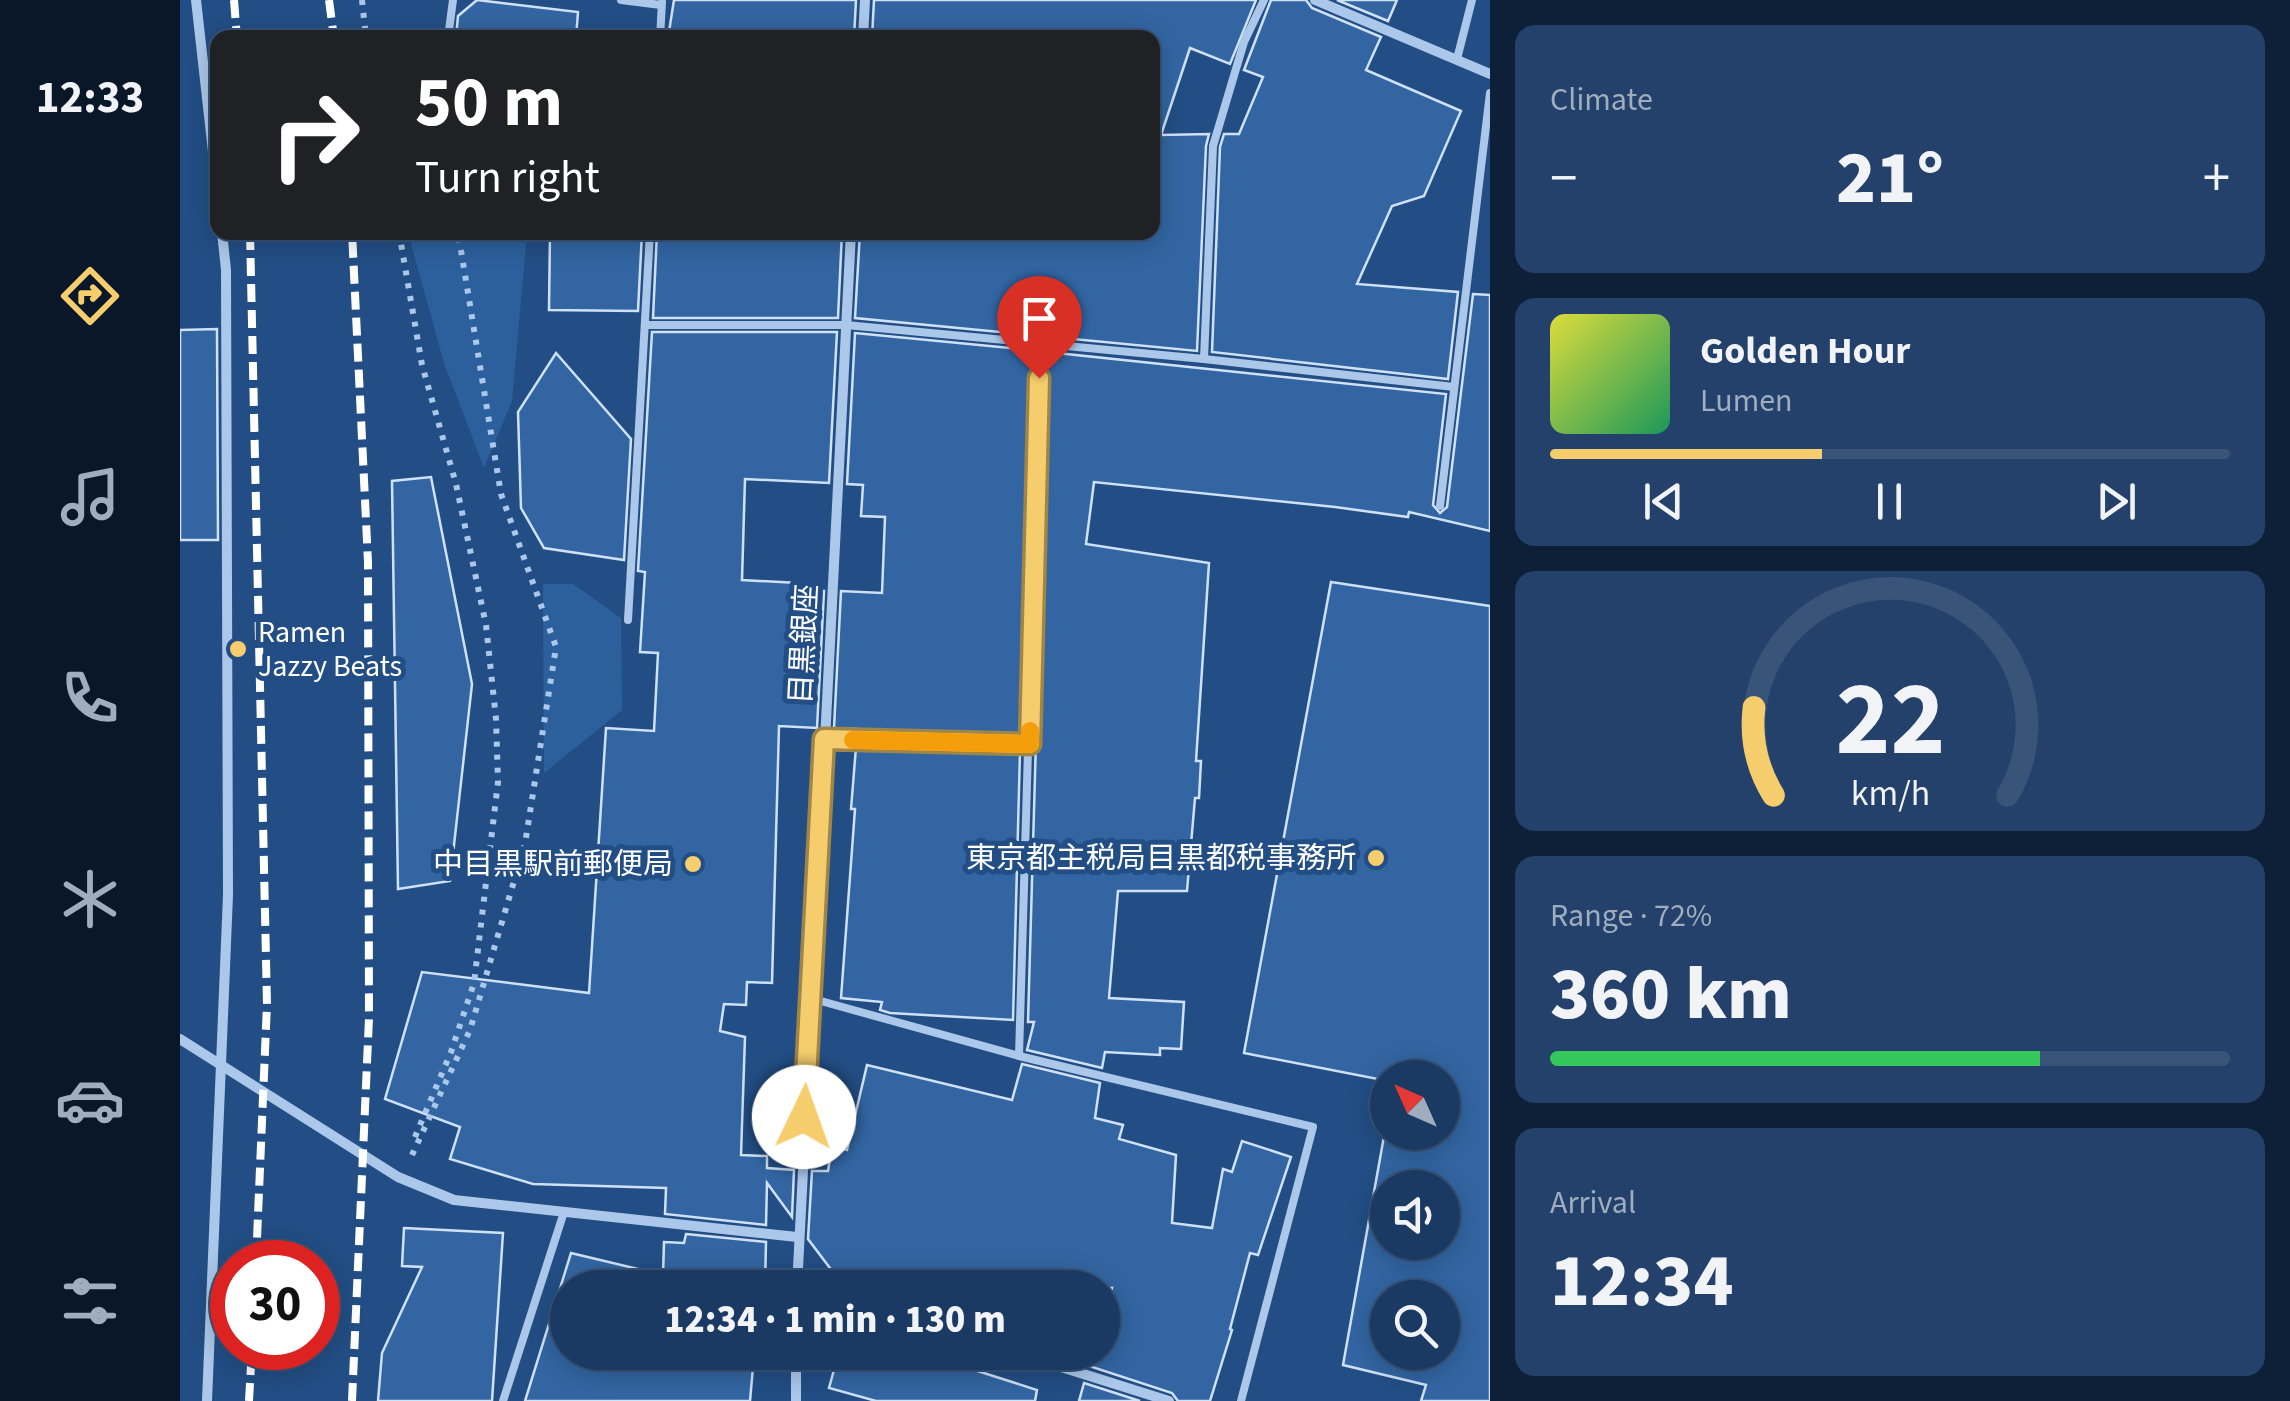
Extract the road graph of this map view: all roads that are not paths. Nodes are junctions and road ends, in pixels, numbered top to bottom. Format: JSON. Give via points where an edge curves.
{"nodes":[{"id":1,"x":196,"y":0,"type":"edge"},
{"id":2,"x":453,"y":0,"type":"edge"},
{"id":3,"x":622,"y":0,"type":"edge"},
{"id":4,"x":865,"y":0,"type":"edge"},
{"id":5,"x":1264,"y":0,"type":"edge"},
{"id":6,"x":1315,"y":0,"type":"edge"},
{"id":7,"x":1472,"y":0,"type":"edge"},
{"id":8,"x":662,"y":2,"type":"edge"},
{"id":9,"x":449,"y":30,"type":"edge"},
{"id":10,"x":660,"y":30,"type":"edge"},
{"id":11,"x":863,"y":30,"type":"edge"},
{"id":12,"x":1457,"y":58,"type":"junction"},
{"id":13,"x":1490,"y":74,"type":"edge"},
{"id":14,"x":1490,"y":93,"type":"edge"},
{"id":15,"x":210,"y":125,"type":"edge"},
{"id":16,"x":223,"y":240,"type":"edge"},
{"id":17,"x":650,"y":240,"type":"edge"},
{"id":18,"x":851,"y":240,"type":"edge"},
{"id":19,"x":645,"y":324,"type":"junction"},
{"id":20,"x":846,"y":325,"type":"junction"},
{"id":21,"x":1040,"y":342,"type":"junction"},
{"id":22,"x":1204,"y":360,"type":"junction"},
{"id":23,"x":1454,"y":387,"type":"junction"},
{"id":24,"x":1440,"y":506,"type":"dead end"},
{"id":25,"x":628,"y":620,"type":"dead end"},
{"id":26,"x":824,"y":739,"type":"junction"},
{"id":27,"x":1030,"y":744,"type":"junction"},
{"id":28,"x":810,"y":998,"type":"junction"},
{"id":29,"x":180,"y":1039,"type":"edge"},
{"id":30,"x":1019,"y":1056,"type":"junction"},
{"id":31,"x":221,"y":1066,"type":"junction"},
{"id":32,"x":564,"y":1212,"type":"junction"},
{"id":33,"x":798,"y":1237,"type":"junction"},
{"id":34,"x":799,"y":1270,"type":"edge"},
{"id":35,"x":796,"y":1370,"type":"edge"},
{"id":36,"x":1071,"y":1370,"type":"edge"},
{"id":37,"x":207,"y":1401,"type":"edge"},
{"id":38,"x":503,"y":1401,"type":"edge"},
{"id":39,"x":796,"y":1401,"type":"edge"},
{"id":40,"x":1168,"y":1401,"type":"edge"},
{"id":41,"x":1241,"y":1401,"type":"edge"}],
"edges":[{"from":1,"to":15,"type":"street"},
{"from":2,"to":9,"type":"lane"},
{"from":3,"to":8,"type":"lane"},
{"from":4,"to":11,"type":"street"},
{"from":5,"to":22,"type":"lane","via":[[1244,42],[1213,146]]},
{"from":6,"to":12,"type":"street"},
{"from":7,"to":12,"type":"lane"},
{"from":8,"to":10,"type":"lane"},
{"from":12,"to":13,"type":"street"},
{"from":14,"to":23,"type":"lane"},
{"from":16,"to":31,"type":"street","via":[[228,895]]},
{"from":17,"to":19,"type":"lane"},
{"from":18,"to":20,"type":"street","name":"目黒銀座"},
{"from":19,"to":20,"type":"lane"},
{"from":19,"to":25,"type":"lane"},
{"from":20,"to":21,"type":"lane"},
{"from":20,"to":26,"type":"street","name":"目黒銀座"},
{"from":21,"to":22,"type":"lane"},
{"from":21,"to":27,"type":"lane"},
{"from":22,"to":23,"type":"lane"},
{"from":23,"to":24,"type":"lane"},
{"from":26,"to":27,"type":"lane"},
{"from":26,"to":28,"type":"street","name":"目黒銀座"},
{"from":27,"to":30,"type":"lane"},
{"from":28,"to":30,"type":"lane"},
{"from":28,"to":33,"type":"street","name":"目黒銀座"},
{"from":29,"to":31,"type":"street"},
{"from":30,"to":41,"type":"lane","via":[[1314,1127]]},
{"from":31,"to":32,"type":"street","via":[[399,1178],[454,1200]]},
{"from":31,"to":37,"type":"street"},
{"from":32,"to":33,"type":"street"},
{"from":32,"to":38,"type":"lane"},
{"from":33,"to":34,"type":"street","name":"目黒銀座"},
{"from":35,"to":39,"type":"street"},
{"from":36,"to":40,"type":"street"}]}
